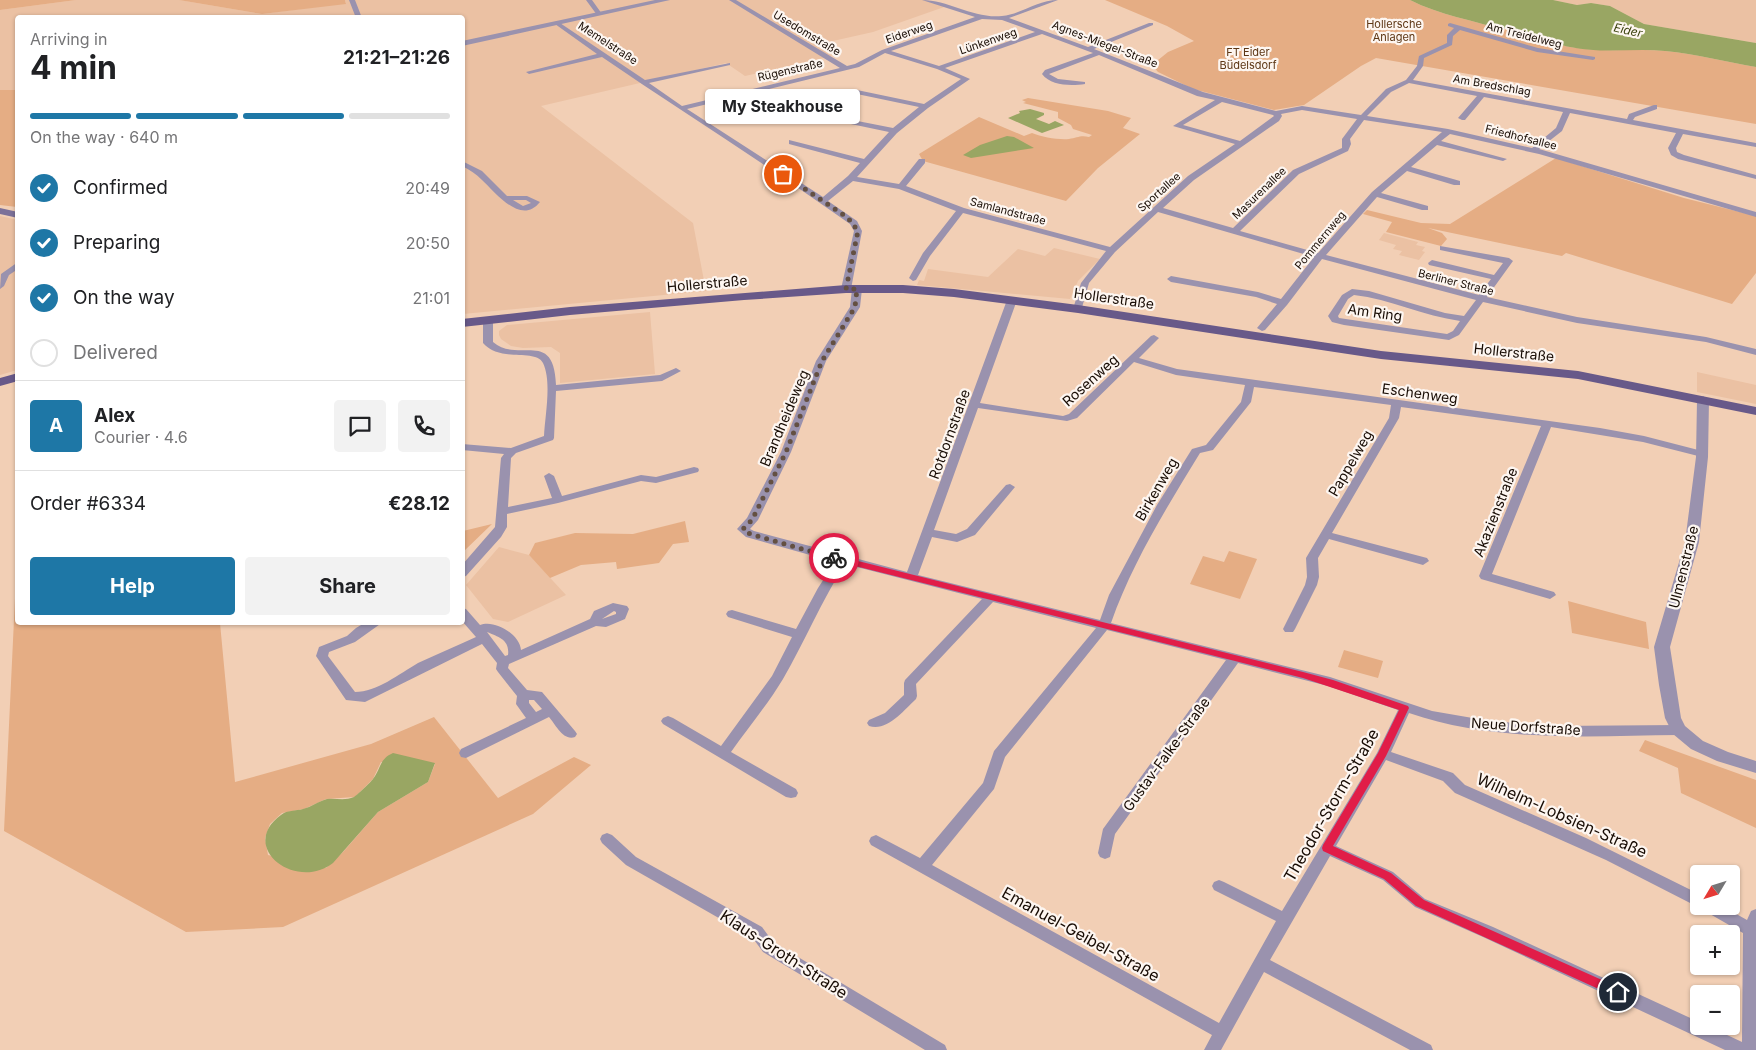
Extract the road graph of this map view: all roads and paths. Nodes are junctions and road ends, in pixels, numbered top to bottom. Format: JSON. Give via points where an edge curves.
{"nodes":[{"id":1,"x":352,"y":0,"type":"edge"},
{"id":2,"x":589,"y":0,"type":"edge"},
{"id":3,"x":666,"y":0,"type":"edge"},
{"id":4,"x":732,"y":0,"type":"edge"},
{"id":5,"x":925,"y":0,"type":"edge"},
{"id":6,"x":1056,"y":0,"type":"edge"},
{"id":7,"x":599,"y":14,"type":"junction"},
{"id":8,"x":358,"y":15,"type":"edge"},
{"id":9,"x":982,"y":17,"type":"junction"},
{"id":10,"x":1003,"y":18,"type":"junction"},
{"id":11,"x":557,"y":23,"type":"junction"},
{"id":12,"x":1151,"y":24,"type":"dead end"},
{"id":13,"x":1450,"y":25,"type":"dead end"},
{"id":14,"x":1459,"y":28,"type":"junction"},
{"id":15,"x":1042,"y":32,"type":"junction"},
{"id":16,"x":465,"y":43,"type":"edge"},
{"id":17,"x":1088,"y":49,"type":"junction"},
{"id":18,"x":884,"y":51,"type":"junction"},
{"id":19,"x":1100,"y":53,"type":"junction"},
{"id":20,"x":604,"y":54,"type":"junction"},
{"id":21,"x":1593,"y":58,"type":"dead end"},
{"id":22,"x":728,"y":64,"type":"dead end"},
{"id":23,"x":845,"y":68,"type":"junction"},
{"id":24,"x":940,"y":68,"type":"junction"},
{"id":25,"x":529,"y":72,"type":"dead end"},
{"id":26,"x":1408,"y":81,"type":"junction"},
{"id":27,"x":645,"y":82,"type":"junction"},
{"id":28,"x":1083,"y":83,"type":"dead end"},
{"id":29,"x":860,"y":92,"type":"dead end"},
{"id":30,"x":1482,"y":94,"type":"junction"},
{"id":31,"x":1220,"y":100,"type":"junction"},
{"id":32,"x":925,"y":106,"type":"junction"},
{"id":33,"x":1654,"y":107,"type":"dead end"},
{"id":34,"x":682,"y":108,"type":"junction"},
{"id":35,"x":1568,"y":110,"type":"junction"},
{"id":36,"x":1276,"y":113,"type":"junction"},
{"id":37,"x":830,"y":117,"type":"dead end"},
{"id":38,"x":1364,"y":117,"type":"junction"},
{"id":39,"x":1462,"y":118,"type":"dead end"},
{"id":40,"x":1629,"y":121,"type":"junction"},
{"id":41,"x":894,"y":131,"type":"junction"},
{"id":42,"x":1448,"y":131,"type":"junction"},
{"id":43,"x":1681,"y":132,"type":"junction"},
{"id":44,"x":792,"y":142,"type":"dead end"},
{"id":45,"x":1436,"y":142,"type":"junction"},
{"id":46,"x":1240,"y":143,"type":"junction"},
{"id":47,"x":1756,"y":145,"type":"edge"},
{"id":48,"x":1534,"y":150,"type":"junction"},
{"id":49,"x":1503,"y":159,"type":"dead end"},
{"id":50,"x":922,"y":161,"type":"dead end"},
{"id":51,"x":865,"y":162,"type":"junction"},
{"id":52,"x":465,"y":165,"type":"edge"},
{"id":53,"x":1406,"y":168,"type":"junction"},
{"id":54,"x":851,"y":178,"type":"junction"},
{"id":55,"x":1756,"y":178,"type":"edge"},
{"id":56,"x":1457,"y":183,"type":"dead end"},
{"id":57,"x":901,"y":188,"type":"junction"},
{"id":58,"x":1375,"y":194,"type":"junction"},
{"id":59,"x":507,"y":198,"type":"dead end"},
{"id":60,"x":823,"y":201,"type":"junction"},
{"id":61,"x":1425,"y":208,"type":"dead end"},
{"id":62,"x":1157,"y":209,"type":"junction"},
{"id":63,"x":961,"y":210,"type":"junction"},
{"id":64,"x":0,"y":211,"type":"edge"},
{"id":65,"x":1755,"y":213,"type":"edge"},
{"id":66,"x":15,"y":214,"type":"edge"},
{"id":67,"x":1234,"y":232,"type":"junction"},
{"id":68,"x":1444,"y":248,"type":"dead end"},
{"id":69,"x":1112,"y":250,"type":"junction"},
{"id":70,"x":1320,"y":256,"type":"junction"},
{"id":71,"x":1432,"y":262,"type":"dead end"},
{"id":72,"x":15,"y":267,"type":"edge"},
{"id":73,"x":913,"y":278,"type":"dead end"},
{"id":74,"x":1497,"y":278,"type":"junction"},
{"id":75,"x":1171,"y":279,"type":"dead end"},
{"id":76,"x":0,"y":286,"type":"edge"},
{"id":77,"x":851,"y":289,"type":"junction"},
{"id":78,"x":1012,"y":300,"type":"junction"},
{"id":79,"x":1480,"y":300,"type":"junction"},
{"id":80,"x":1284,"y":303,"type":"junction"},
{"id":81,"x":1078,"y":309,"type":"junction"},
{"id":82,"x":1466,"y":319,"type":"junction"},
{"id":83,"x":488,"y":320,"type":"junction"},
{"id":84,"x":465,"y":323,"type":"edge"},
{"id":85,"x":1262,"y":328,"type":"dead end"},
{"id":86,"x":1154,"y":338,"type":"dead end"},
{"id":87,"x":1756,"y":352,"type":"edge"},
{"id":88,"x":1133,"y":359,"type":"junction"},
{"id":89,"x":676,"y":371,"type":"dead end"},
{"id":90,"x":15,"y":379,"type":"edge"},
{"id":91,"x":15,"y":382,"type":"edge"},
{"id":92,"x":0,"y":383,"type":"edge"},
{"id":93,"x":1250,"y":383,"type":"junction"},
{"id":94,"x":551,"y":389,"type":"junction"},
{"id":95,"x":1703,"y":400,"type":"junction"},
{"id":96,"x":1396,"y":404,"type":"junction"},
{"id":97,"x":975,"y":405,"type":"junction"},
{"id":98,"x":1756,"y":411,"type":"edge"},
{"id":99,"x":1546,"y":424,"type":"junction"},
{"id":100,"x":465,"y":447,"type":"edge"},
{"id":101,"x":512,"y":451,"type":"junction"},
{"id":102,"x":1702,"y":454,"type":"junction"},
{"id":103,"x":694,"y":470,"type":"dead end"},
{"id":104,"x":549,"y":476,"type":"dead end"},
{"id":105,"x":1010,"y":487,"type":"dead end"},
{"id":106,"x":558,"y":500,"type":"junction"},
{"id":107,"x":502,"y":512,"type":"junction"},
{"id":108,"x":500,"y":527,"type":"junction"},
{"id":109,"x":743,"y":529,"type":"joint"},
{"id":110,"x":927,"y":532,"type":"junction"},
{"id":111,"x":1326,"y":535,"type":"junction"},
{"id":112,"x":842,"y":560,"type":"junction"},
{"id":113,"x":465,"y":561,"type":"edge"},
{"id":114,"x":1423,"y":561,"type":"dead end"},
{"id":115,"x":465,"y":570,"type":"edge"},
{"id":116,"x":911,"y":578,"type":"junction"},
{"id":117,"x":1550,"y":595,"type":"dead end"},
{"id":118,"x":990,"y":598,"type":"junction"},
{"id":119,"x":732,"y":614,"type":"dead end"},
{"id":120,"x":465,"y":615,"type":"edge"},
{"id":121,"x":595,"y":622,"type":"dead end"},
{"id":122,"x":372,"y":625,"type":"edge"},
{"id":123,"x":1104,"y":626,"type":"junction"},
{"id":124,"x":1289,"y":629,"type":"dead end"},
{"id":125,"x":481,"y":634,"type":"junction"},
{"id":126,"x":801,"y":635,"type":"junction"},
{"id":127,"x":1235,"y":658,"type":"junction"},
{"id":128,"x":509,"y":659,"type":"junction"},
{"id":129,"x":524,"y":695,"type":"junction"},
{"id":130,"x":1405,"y":708,"type":"junction"},
{"id":131,"x":551,"y":710,"type":"junction"},
{"id":132,"x":534,"y":719,"type":"junction"},
{"id":133,"x":668,"y":721,"type":"dead end"},
{"id":134,"x":874,"y":723,"type":"dead end"},
{"id":135,"x":1679,"y":730,"type":"junction"},
{"id":136,"x":570,"y":734,"type":"dead end"},
{"id":137,"x":722,"y":752,"type":"junction"},
{"id":138,"x":466,"y":753,"type":"dead end"},
{"id":139,"x":1383,"y":754,"type":"junction"},
{"id":140,"x":1756,"y":767,"type":"edge"},
{"id":141,"x":791,"y":793,"type":"dead end"},
{"id":142,"x":606,"y":839,"type":"dead end"},
{"id":143,"x":876,"y":841,"type":"dead end"},
{"id":144,"x":1327,"y":848,"type":"junction"},
{"id":145,"x":1105,"y":853,"type":"dead end"},
{"id":146,"x":922,"y":866,"type":"junction"},
{"id":147,"x":1219,"y":886,"type":"dead end"},
{"id":148,"x":1690,"y":896,"type":"edge"},
{"id":149,"x":1724,"y":915,"type":"edge"},
{"id":150,"x":1756,"y":915,"type":"edge"},
{"id":151,"x":1286,"y":919,"type":"junction"},
{"id":152,"x":1751,"y":930,"type":"junction"},
{"id":153,"x":1262,"y":963,"type":"junction"},
{"id":154,"x":1222,"y":1033,"type":"junction"},
{"id":155,"x":939,"y":1050,"type":"edge"},
{"id":156,"x":1212,"y":1050,"type":"edge"},
{"id":157,"x":1425,"y":1050,"type":"edge"},
{"id":158,"x":1742,"y":1050,"type":"edge"},
{"id":159,"x":1750,"y":1050,"type":"edge"}],
"edges":[{"from":1,"to":8,"type":"street"},
{"from":2,"to":7,"type":"street"},
{"from":3,"to":7,"type":"street"},
{"from":4,"to":23,"type":"street","name":"Usedomstraße"},
{"from":5,"to":9,"type":"street","name":"Agnes-Miegel-Straße"},
{"from":6,"to":10,"type":"street"},
{"from":7,"to":11,"type":"street"},
{"from":9,"to":10,"type":"street","name":"Agnes-Miegel-Straße"},
{"from":9,"to":18,"type":"street","name":"Eiderweg"},
{"from":10,"to":15,"type":"street","name":"Agnes-Miegel-Straße"},
{"from":11,"to":16,"type":"street"},
{"from":11,"to":20,"type":"street","name":"Memelstraße"},
{"from":12,"to":17,"type":"street"},
{"from":13,"to":14,"type":"street","name":"Am Treidelweg"},
{"from":14,"to":21,"type":"street","name":"Am Treidelweg","via":[[1537,50]]},
{"from":14,"to":26,"type":"street","via":[[1450,35],[1447,47],[1421,57],[1420,66]]},
{"from":15,"to":17,"type":"street","name":"Agnes-Miegel-Straße"},
{"from":15,"to":24,"type":"street","name":"Lünkenweg"},
{"from":17,"to":19,"type":"street","name":"Agnes-Miegel-Straße"},
{"from":18,"to":23,"type":"street","name":"Eiderweg","via":[[857,66]]},
{"from":18,"to":24,"type":"street"},
{"from":19,"to":28,"type":"street","via":[[1045,74],[1057,81]]},
{"from":19,"to":31,"type":"street","name":"Agnes-Miegel-Straße"},
{"from":20,"to":25,"type":"street"},
{"from":20,"to":27,"type":"street","name":"Memelstraße"},
{"from":22,"to":27,"type":"street","name":"Memelstraße"},
{"from":23,"to":34,"type":"street","name":"Rügenstraße"},
{"from":24,"to":32,"type":"street","via":[[966,80]]},
{"from":26,"to":30,"type":"street","name":"Am Bredschlag"},
{"from":26,"to":38,"type":"street","via":[[1396,85],[1379,98]]},
{"from":27,"to":34,"type":"street","name":"Memelstraße"},
{"from":29,"to":32,"type":"street"},
{"from":30,"to":35,"type":"street","name":"Am Bredschlag"},
{"from":30,"to":39,"type":"street"},
{"from":31,"to":36,"type":"street","name":"Agnes-Miegel-Straße"},
{"from":31,"to":46,"type":"street","via":[[1177,126]]},
{"from":32,"to":41,"type":"street"},
{"from":33,"to":40,"type":"street","via":[[1632,116]]},
{"from":34,"to":60,"type":"street","name":"Memelstraße"},
{"from":35,"to":40,"type":"street","name":"Am Bredschlag"},
{"from":35,"to":48,"type":"street","via":[[1559,129]]},
{"from":36,"to":38,"type":"street","name":"Friedhofsallee","via":[[1302,108]]},
{"from":36,"to":46,"type":"street","name":"Sportallee","via":[[1276,119]]},
{"from":37,"to":41,"type":"street"},
{"from":38,"to":42,"type":"street","name":"Friedhofsallee"},
{"from":38,"to":67,"type":"street","name":"Masurenallee","via":[[1346,139],[1345,149],[1296,172]]},
{"from":40,"to":43,"type":"street","name":"Am Bredschlag"},
{"from":41,"to":51,"type":"street"},
{"from":42,"to":45,"type":"street","name":"Pommernweg"},
{"from":42,"to":48,"type":"street","name":"Friedhofsallee"},
{"from":43,"to":47,"type":"street","name":"Am Bredschlag"},
{"from":43,"to":55,"type":"street","via":[[1672,148],[1674,153]]},
{"from":44,"to":51,"type":"street"},
{"from":45,"to":49,"type":"street"},
{"from":45,"to":53,"type":"street","name":"Pommernweg"},
{"from":46,"to":62,"type":"street","name":"Sportallee","via":[[1190,178]]},
{"from":48,"to":65,"type":"street","name":"Friedhofsallee"},
{"from":50,"to":57,"type":"street"},
{"from":51,"to":54,"type":"street"},
{"from":52,"to":59,"type":"street","via":[[481,173]]},
{"from":53,"to":56,"type":"street"},
{"from":53,"to":58,"type":"street","name":"Pommernweg"},
{"from":54,"to":57,"type":"street","name":"Samlandstraße"},
{"from":54,"to":60,"type":"street"},
{"from":57,"to":63,"type":"street","name":"Samlandstraße"},
{"from":58,"to":61,"type":"street"},
{"from":58,"to":70,"type":"street","name":"Pommernweg"},
{"from":60,"to":77,"type":"street","name":"Memelstraße","via":[[848,218],[858,231]]},
{"from":62,"to":67,"type":"street","name":"Berliner Straße"},
{"from":62,"to":69,"type":"street","name":"Sportallee"},
{"from":63,"to":69,"type":"street","name":"Samlandstraße"},
{"from":63,"to":73,"type":"street","via":[[926,255]]},
{"from":64,"to":66,"type":"main road"},
{"from":67,"to":70,"type":"street","name":"Berliner Straße"},
{"from":68,"to":74,"type":"street","name":"Am Ring","via":[[1509,261]]},
{"from":69,"to":81,"type":"street","name":"Sportallee","via":[[1085,283]]},
{"from":70,"to":79,"type":"street","name":"Berliner Straße"},
{"from":70,"to":80,"type":"street","name":"Pommernweg"},
{"from":71,"to":74,"type":"street"},
{"from":72,"to":76,"type":"street","via":[[5,274]]},
{"from":74,"to":79,"type":"street","name":"Am Ring"},
{"from":75,"to":80,"type":"street"},
{"from":77,"to":78,"type":"main road","name":"Hollerstraße","via":[[903,289]]},
{"from":77,"to":83,"type":"main road","name":"Hollerstraße"},
{"from":77,"to":109,"type":"street","name":"Brandheideweg","via":[[855,307],[822,361],[786,452],[752,520]]},
{"from":78,"to":81,"type":"main road","name":"Hollerstraße"},
{"from":78,"to":97,"type":"street","name":"Rotdornstraße"},
{"from":79,"to":82,"type":"street","name":"Am Ring"},
{"from":79,"to":87,"type":"street","name":"Berliner Straße","via":[[1589,322],[1712,340]]},
{"from":80,"to":85,"type":"street","name":"Pommernweg"},
{"from":81,"to":95,"type":"main road","name":"Hollerstraße","via":[[1381,355],[1578,375]]},
{"from":82,"to":82,"type":"street","name":"Am Ring","via":[[1449,337],[1344,322],[1332,316],[1345,296],[1352,292]]},
{"from":83,"to":84,"type":"main road","name":"Hollerstraße"},
{"from":83,"to":94,"type":"street","via":[[488,343],[494,349],[542,356],[548,363]]},
{"from":86,"to":88,"type":"street","name":"Rosenweg"},
{"from":88,"to":93,"type":"street","name":"Eschenweg","via":[[1176,372]]},
{"from":88,"to":97,"type":"street","name":"Rosenweg","via":[[1074,416],[1063,419]]},
{"from":89,"to":94,"type":"street","via":[[662,378]]},
{"from":90,"to":92,"type":"main road"},
{"from":91,"to":92,"type":"main road"},
{"from":93,"to":96,"type":"street","name":"Eschenweg"},
{"from":93,"to":123,"type":"street","name":"Birkenweg","via":[[1246,402],[1236,417],[1209,448],[1196,451],[1163,505],[1115,595]]},
{"from":94,"to":101,"type":"street","via":[[549,438]]},
{"from":95,"to":98,"type":"main road","name":"Hollerstraße"},
{"from":95,"to":102,"type":"street","name":"Ulmenstraße"},
{"from":96,"to":99,"type":"street","name":"Eschenweg"},
{"from":96,"to":111,"type":"street","name":"Pappelweg","via":[[1394,418]]},
{"from":97,"to":110,"type":"street","name":"Rotdornstraße"},
{"from":99,"to":102,"type":"street","name":"Eschenweg","via":[[1644,439]]},
{"from":99,"to":117,"type":"street","name":"Akazienstraße","via":[[1485,576]]},
{"from":100,"to":101,"type":"street"},
{"from":101,"to":107,"type":"street","via":[[506,458]]},
{"from":102,"to":135,"type":"street","name":"Ulmenstraße","via":[[1692,542],[1662,647],[1673,718]]},
{"from":103,"to":106,"type":"street","via":[[656,480],[641,478]]},
{"from":104,"to":106,"type":"street"},
{"from":105,"to":110,"type":"street","via":[[971,532],[957,538]]},
{"from":106,"to":107,"type":"street"},
{"from":107,"to":108,"type":"street"},
{"from":108,"to":113,"type":"street"},
{"from":108,"to":115,"type":"street","via":[[498,534]]},
{"from":109,"to":112,"type":"street","name":"Neue Dorfstraße","via":[[750,534]]},
{"from":110,"to":116,"type":"street","name":"Rotdornstraße"},
{"from":111,"to":114,"type":"street"},
{"from":111,"to":124,"type":"street","name":"Pappelweg","via":[[1312,558],[1311,584]]},
{"from":112,"to":116,"type":"street","name":"Neue Dorfstraße"},
{"from":112,"to":126,"type":"street"},
{"from":116,"to":118,"type":"street","name":"Neue Dorfstraße"},
{"from":118,"to":123,"type":"street","name":"Neue Dorfstraße"},
{"from":118,"to":134,"type":"street","via":[[910,683],[911,696],[890,716]]},
{"from":119,"to":126,"type":"street"},
{"from":120,"to":125,"type":"street"},
{"from":121,"to":128,"type":"street"},
{"from":122,"to":125,"type":"street","via":[[324,650],[322,656],[351,697],[365,697]]},
{"from":123,"to":127,"type":"street","name":"Neue Dorfstraße"},
{"from":123,"to":146,"type":"street","via":[[999,755],[989,784]]},
{"from":125,"to":128,"type":"street"},
{"from":125,"to":128,"type":"street","via":[[486,627],[507,636],[516,647]]},
{"from":126,"to":137,"type":"street"},
{"from":127,"to":130,"type":"street","name":"Neue Dorfstraße","via":[[1330,682]]},
{"from":127,"to":145,"type":"street","name":"Gustav-Falke-Straße","via":[[1108,833]]},
{"from":128,"to":129,"type":"street","via":[[502,668]]},
{"from":129,"to":131,"type":"street","via":[[537,695]]},
{"from":129,"to":132,"type":"street","via":[[522,704]]},
{"from":130,"to":135,"type":"street","name":"Neue Dorfstraße","via":[[1490,726],[1554,731]]},
{"from":130,"to":139,"type":"street","name":"Theodor-Storm-Straße"},
{"from":131,"to":132,"type":"street"},
{"from":131,"to":136,"type":"street"},
{"from":132,"to":138,"type":"street"},
{"from":133,"to":137,"type":"street"},
{"from":135,"to":140,"type":"street","via":[[1698,745]]},
{"from":137,"to":141,"type":"street"},
{"from":139,"to":144,"type":"street","name":"Theodor-Storm-Straße"},
{"from":139,"to":148,"type":"street","name":"Wilhelm-Lobsien-Straße","via":[[1448,776],[1460,789],[1601,850]]},
{"from":142,"to":155,"type":"street","name":"Klaus-Groth-Straße","via":[[631,861],[757,932],[768,948]]},
{"from":143,"to":146,"type":"street","name":"Emanuel-Geibel-Straße"},
{"from":144,"to":151,"type":"street","name":"Theodor-Storm-Straße"},
{"from":144,"to":158,"type":"street","via":[[1388,876],[1420,903]]},
{"from":146,"to":154,"type":"street","name":"Emanuel-Geibel-Straße"},
{"from":147,"to":151,"type":"street"},
{"from":149,"to":152,"type":"street"},
{"from":150,"to":152,"type":"street"},
{"from":151,"to":153,"type":"street","name":"Theodor-Storm-Straße"},
{"from":152,"to":159,"type":"street"},
{"from":153,"to":154,"type":"street","name":"Theodor-Storm-Straße"},
{"from":153,"to":157,"type":"street"},
{"from":154,"to":156,"type":"street","name":"Theodor-Storm-Straße"}]}
